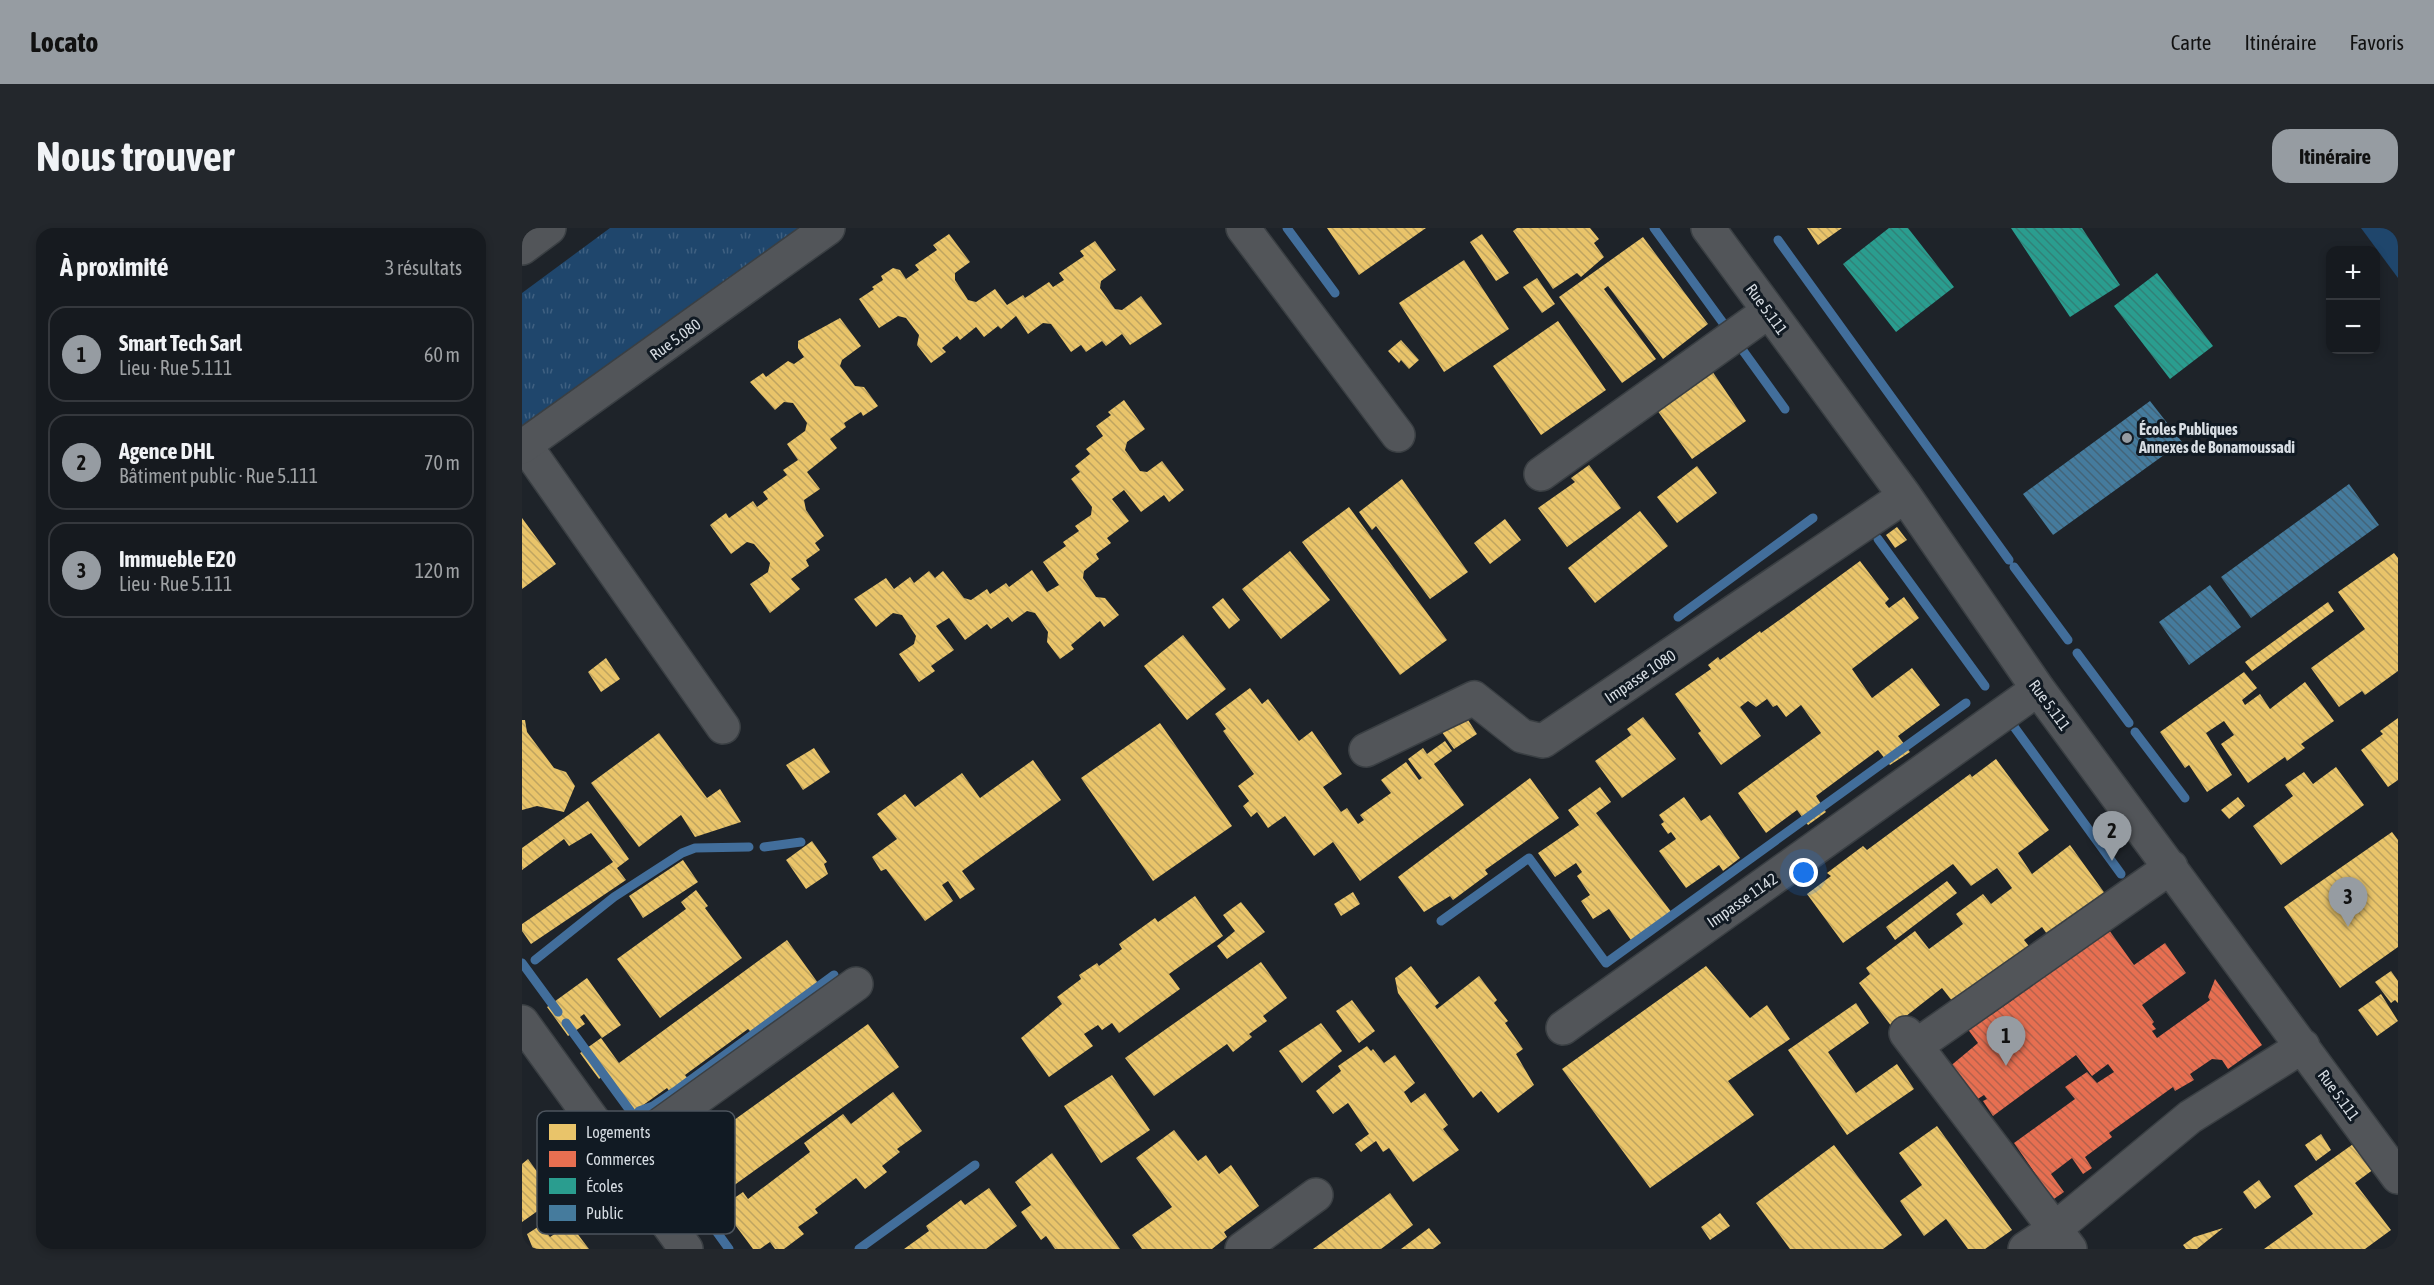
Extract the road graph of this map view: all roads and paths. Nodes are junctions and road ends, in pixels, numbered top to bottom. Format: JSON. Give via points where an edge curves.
{"nodes":[{"id":1,"x":549,"y":228,"type":"edge"},
{"id":2,"x":828,"y":228,"type":"edge"},
{"id":3,"x":1243,"y":228,"type":"edge"},
{"id":4,"x":1708,"y":228,"type":"edge"},
{"id":5,"x":522,"y":248,"type":"edge"},
{"id":6,"x":1768,"y":311,"type":"junction"},
{"id":7,"x":1398,"y":435,"type":"dead end"},
{"id":8,"x":523,"y":446,"type":"edge"},
{"id":9,"x":1541,"y":474,"type":"dead end"},
{"id":10,"x":1905,"y":496,"type":"junction"},
{"id":11,"x":2038,"y":689,"type":"junction"},
{"id":12,"x":723,"y":727,"type":"dead end"},
{"id":13,"x":1366,"y":750,"type":"dead end"},
{"id":14,"x":2171,"y":867,"type":"junction"},
{"id":15,"x":856,"y":984,"type":"dead end"},
{"id":16,"x":522,"y":1022,"type":"edge"},
{"id":17,"x":1563,"y":1028,"type":"dead end"},
{"id":18,"x":2303,"y":1046,"type":"junction"},
{"id":19,"x":586,"y":1111,"type":"edge"},
{"id":20,"x":679,"y":1111,"type":"edge"},
{"id":21,"x":2398,"y":1177,"type":"edge"},
{"id":22,"x":1316,"y":1195,"type":"dead end"},
{"id":23,"x":675,"y":1234,"type":"edge"},
{"id":24,"x":2063,"y":1239,"type":"edge"},
{"id":25,"x":686,"y":1249,"type":"edge"},
{"id":26,"x":1242,"y":1249,"type":"edge"},
{"id":27,"x":2025,"y":1249,"type":"edge"}],
"edges":[{"from":1,"to":5,"type":"street"},
{"from":2,"to":8,"type":"street","name":"Rue 5.080"},
{"from":3,"to":7,"type":"street"},
{"from":4,"to":6,"type":"street","name":"Rue 5.111"},
{"from":6,"to":9,"type":"street"},
{"from":6,"to":10,"type":"street","name":"Rue 5.111"},
{"from":8,"to":12,"type":"street"},
{"from":10,"to":11,"type":"street","name":"Rue 5.111"},
{"from":10,"to":13,"type":"street","name":"Impasse 1080","via":[[1543,741],[1522,736],[1474,698]]},
{"from":11,"to":14,"type":"street","name":"Rue 5.111"},
{"from":11,"to":17,"type":"street","name":"Impasse 1142"},
{"from":14,"to":18,"type":"street","name":"Rue 5.111"},
{"from":14,"to":24,"type":"street","via":[[1911,1040]]},
{"from":15,"to":20,"type":"street"},
{"from":16,"to":19,"type":"street"},
{"from":18,"to":21,"type":"street","name":"Rue 5.111"},
{"from":18,"to":24,"type":"street","via":[[2190,1118]]},
{"from":22,"to":26,"type":"street"},
{"from":23,"to":25,"type":"street"},
{"from":24,"to":27,"type":"street"}]}
